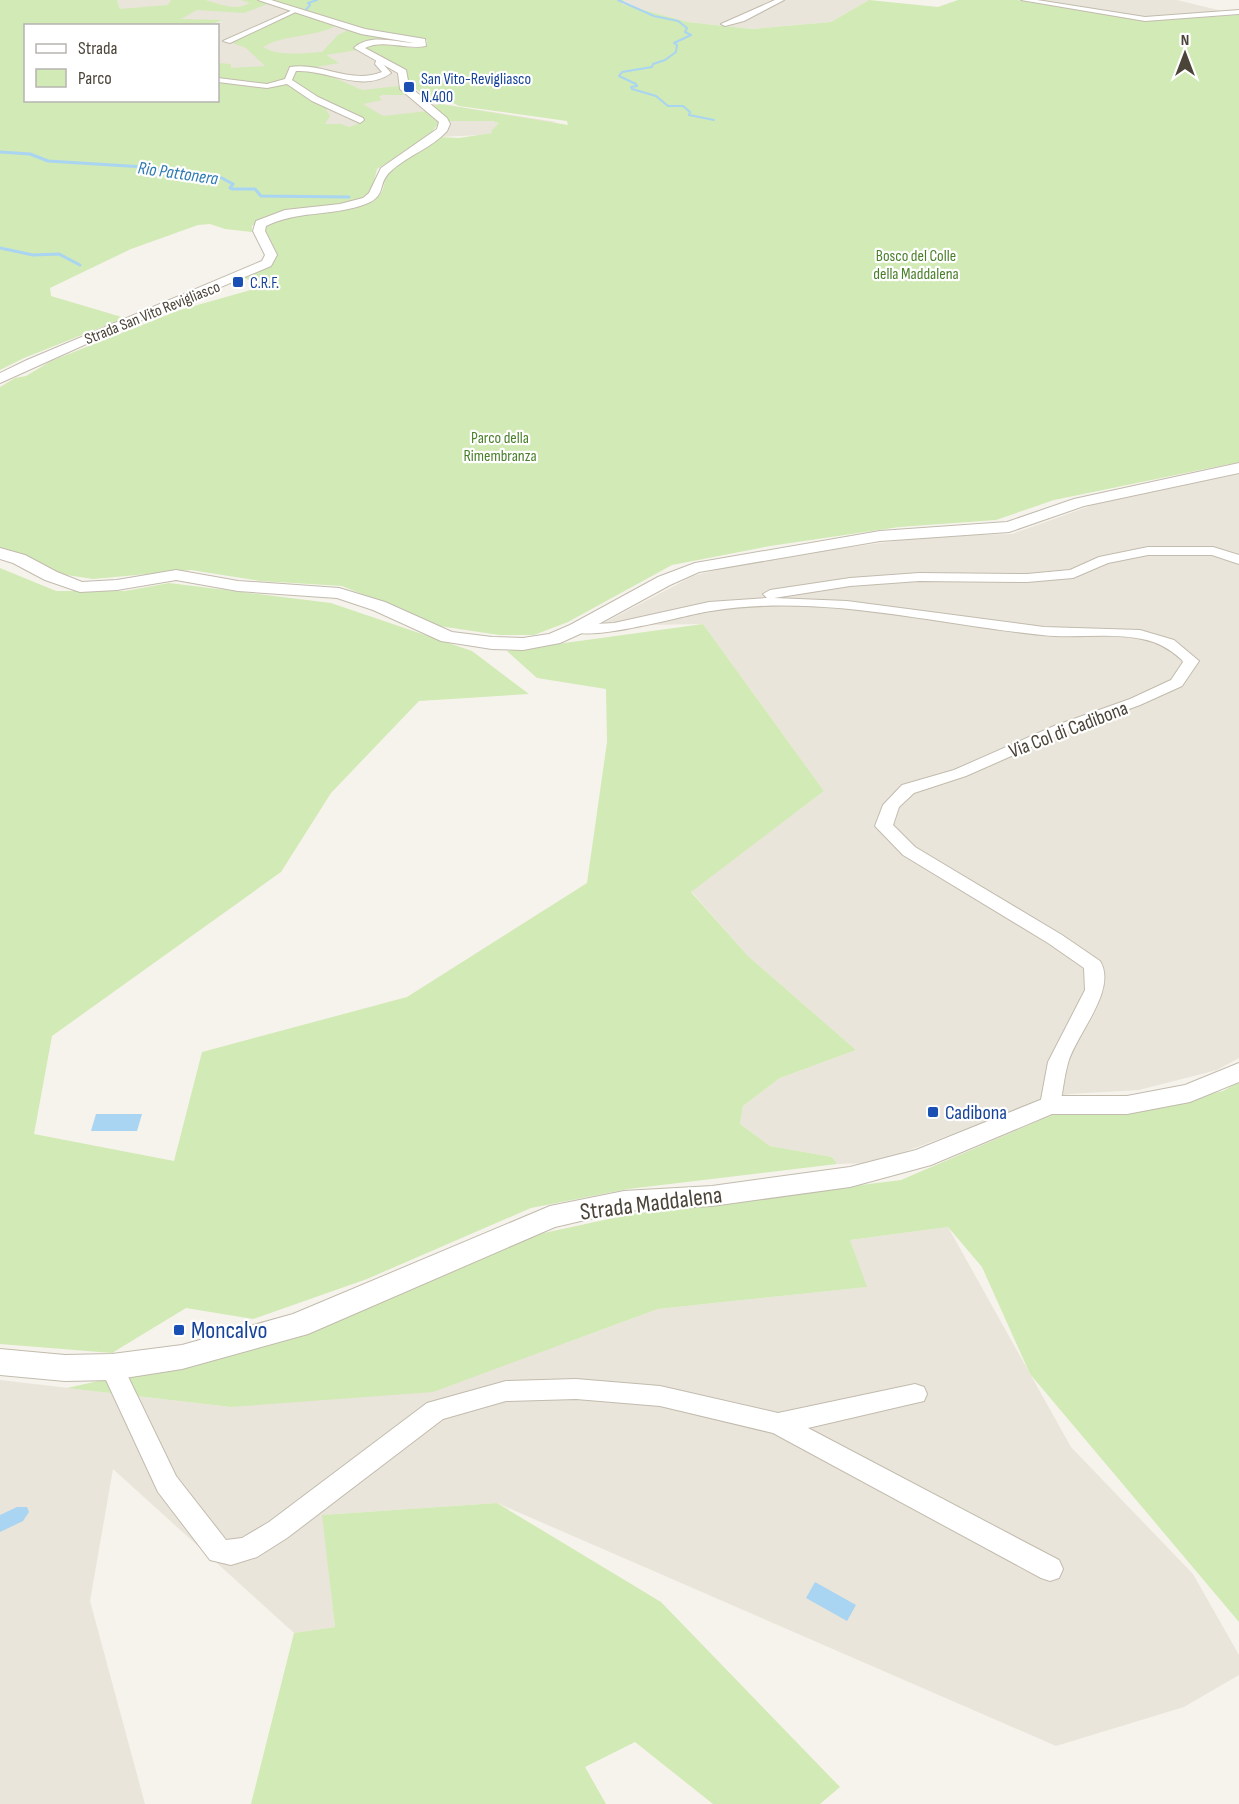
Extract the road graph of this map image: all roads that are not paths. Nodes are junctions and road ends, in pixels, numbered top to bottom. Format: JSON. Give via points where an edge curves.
{"nodes":[{"id":1,"x":262,"y":0,"type":"edge"},
{"id":2,"x":781,"y":0,"type":"edge"},
{"id":3,"x":1024,"y":0,"type":"edge"},
{"id":4,"x":297,"y":10,"type":"junction"},
{"id":5,"x":1239,"y":12,"type":"edge"},
{"id":6,"x":725,"y":24,"type":"dead end"},
{"id":7,"x":227,"y":41,"type":"dead end"},
{"id":8,"x":380,"y":60,"type":"junction"},
{"id":9,"x":219,"y":80,"type":"edge"},
{"id":10,"x":288,"y":81,"type":"junction"},
{"id":11,"x":360,"y":120,"type":"dead end"},
{"id":12,"x":0,"y":379,"type":"edge"},
{"id":13,"x":1239,"y":468,"type":"edge"},
{"id":14,"x":0,"y":553,"type":"edge"},
{"id":15,"x":1239,"y":560,"type":"edge"},
{"id":16,"x":727,"y":604,"type":"junction"},
{"id":17,"x":576,"y":629,"type":"junction"},
{"id":18,"x":1239,"y":1072,"type":"edge"},
{"id":19,"x":1050,"y":1105,"type":"junction"},
{"id":20,"x":0,"y":1362,"type":"edge"},
{"id":21,"x":112,"y":1367,"type":"junction"},
{"id":22,"x":915,"y":1394,"type":"dead end"},
{"id":23,"x":778,"y":1424,"type":"junction"},
{"id":24,"x":1050,"y":1569,"type":"dead end"}],
"edges":[{"from":1,"to":4,"type":"street","name":"Strada San Vito Revigliasco"},
{"from":2,"to":6,"type":"street"},
{"from":3,"to":5,"type":"street","via":[[1145,19]]},
{"from":4,"to":7,"type":"street"},
{"from":4,"to":8,"type":"street","name":"Strada San Vito Revigliasco","via":[[364,32],[423,42],[416,46],[375,43],[359,47]]},
{"from":8,"to":10,"type":"street","via":[[387,73],[378,77],[349,80],[302,67],[290,71]]},
{"from":8,"to":12,"type":"street","name":"Strada San Vito Revigliasco","via":[[403,72],[404,87],[445,124],[434,138],[384,171],[374,196],[346,206],[265,221],[258,227],[271,255],[267,263]]},
{"from":9,"to":10,"type":"street","via":[[267,86]]},
{"from":10,"to":11,"type":"street"},
{"from":13,"to":17,"type":"street","via":[[1080,502],[1009,527],[880,536],[695,568],[664,580]]},
{"from":14,"to":17,"type":"street","via":[[80,587],[176,575],[238,586],[339,593],[465,640],[539,643]]},
{"from":15,"to":16,"type":"street","name":"Via Col di Cadibona","via":[[1213,551],[1148,551],[1104,560],[1073,574],[850,582]]},
{"from":16,"to":17,"type":"street","name":"Via Col di Cadibona","via":[[601,631]]},
{"from":16,"to":19,"type":"street","name":"Via Col di Cadibona","via":[[806,602],[885,607],[1047,631],[1152,636],[1178,646],[1191,661],[1177,682],[1135,702],[1060,729],[960,773],[908,789],[891,805],[884,826],[909,851],[1093,965],[1095,990],[1058,1062]]},
{"from":18,"to":19,"type":"street","name":"Strada Maddalena","via":[[1190,1093],[1127,1105]]},
{"from":19,"to":21,"type":"street","name":"Strada Maddalena","via":[[922,1158],[850,1178],[712,1196],[624,1201],[550,1218],[298,1325],[182,1357]]},
{"from":20,"to":21,"type":"street","name":"Strada Maddalena","via":[[65,1368]]},
{"from":21,"to":23,"type":"street","via":[[167,1484],[219,1551],[231,1553],[278,1530],[436,1410],[506,1391],[576,1389],[660,1396]]},
{"from":22,"to":23,"type":"street"},
{"from":23,"to":24,"type":"street"}]}
